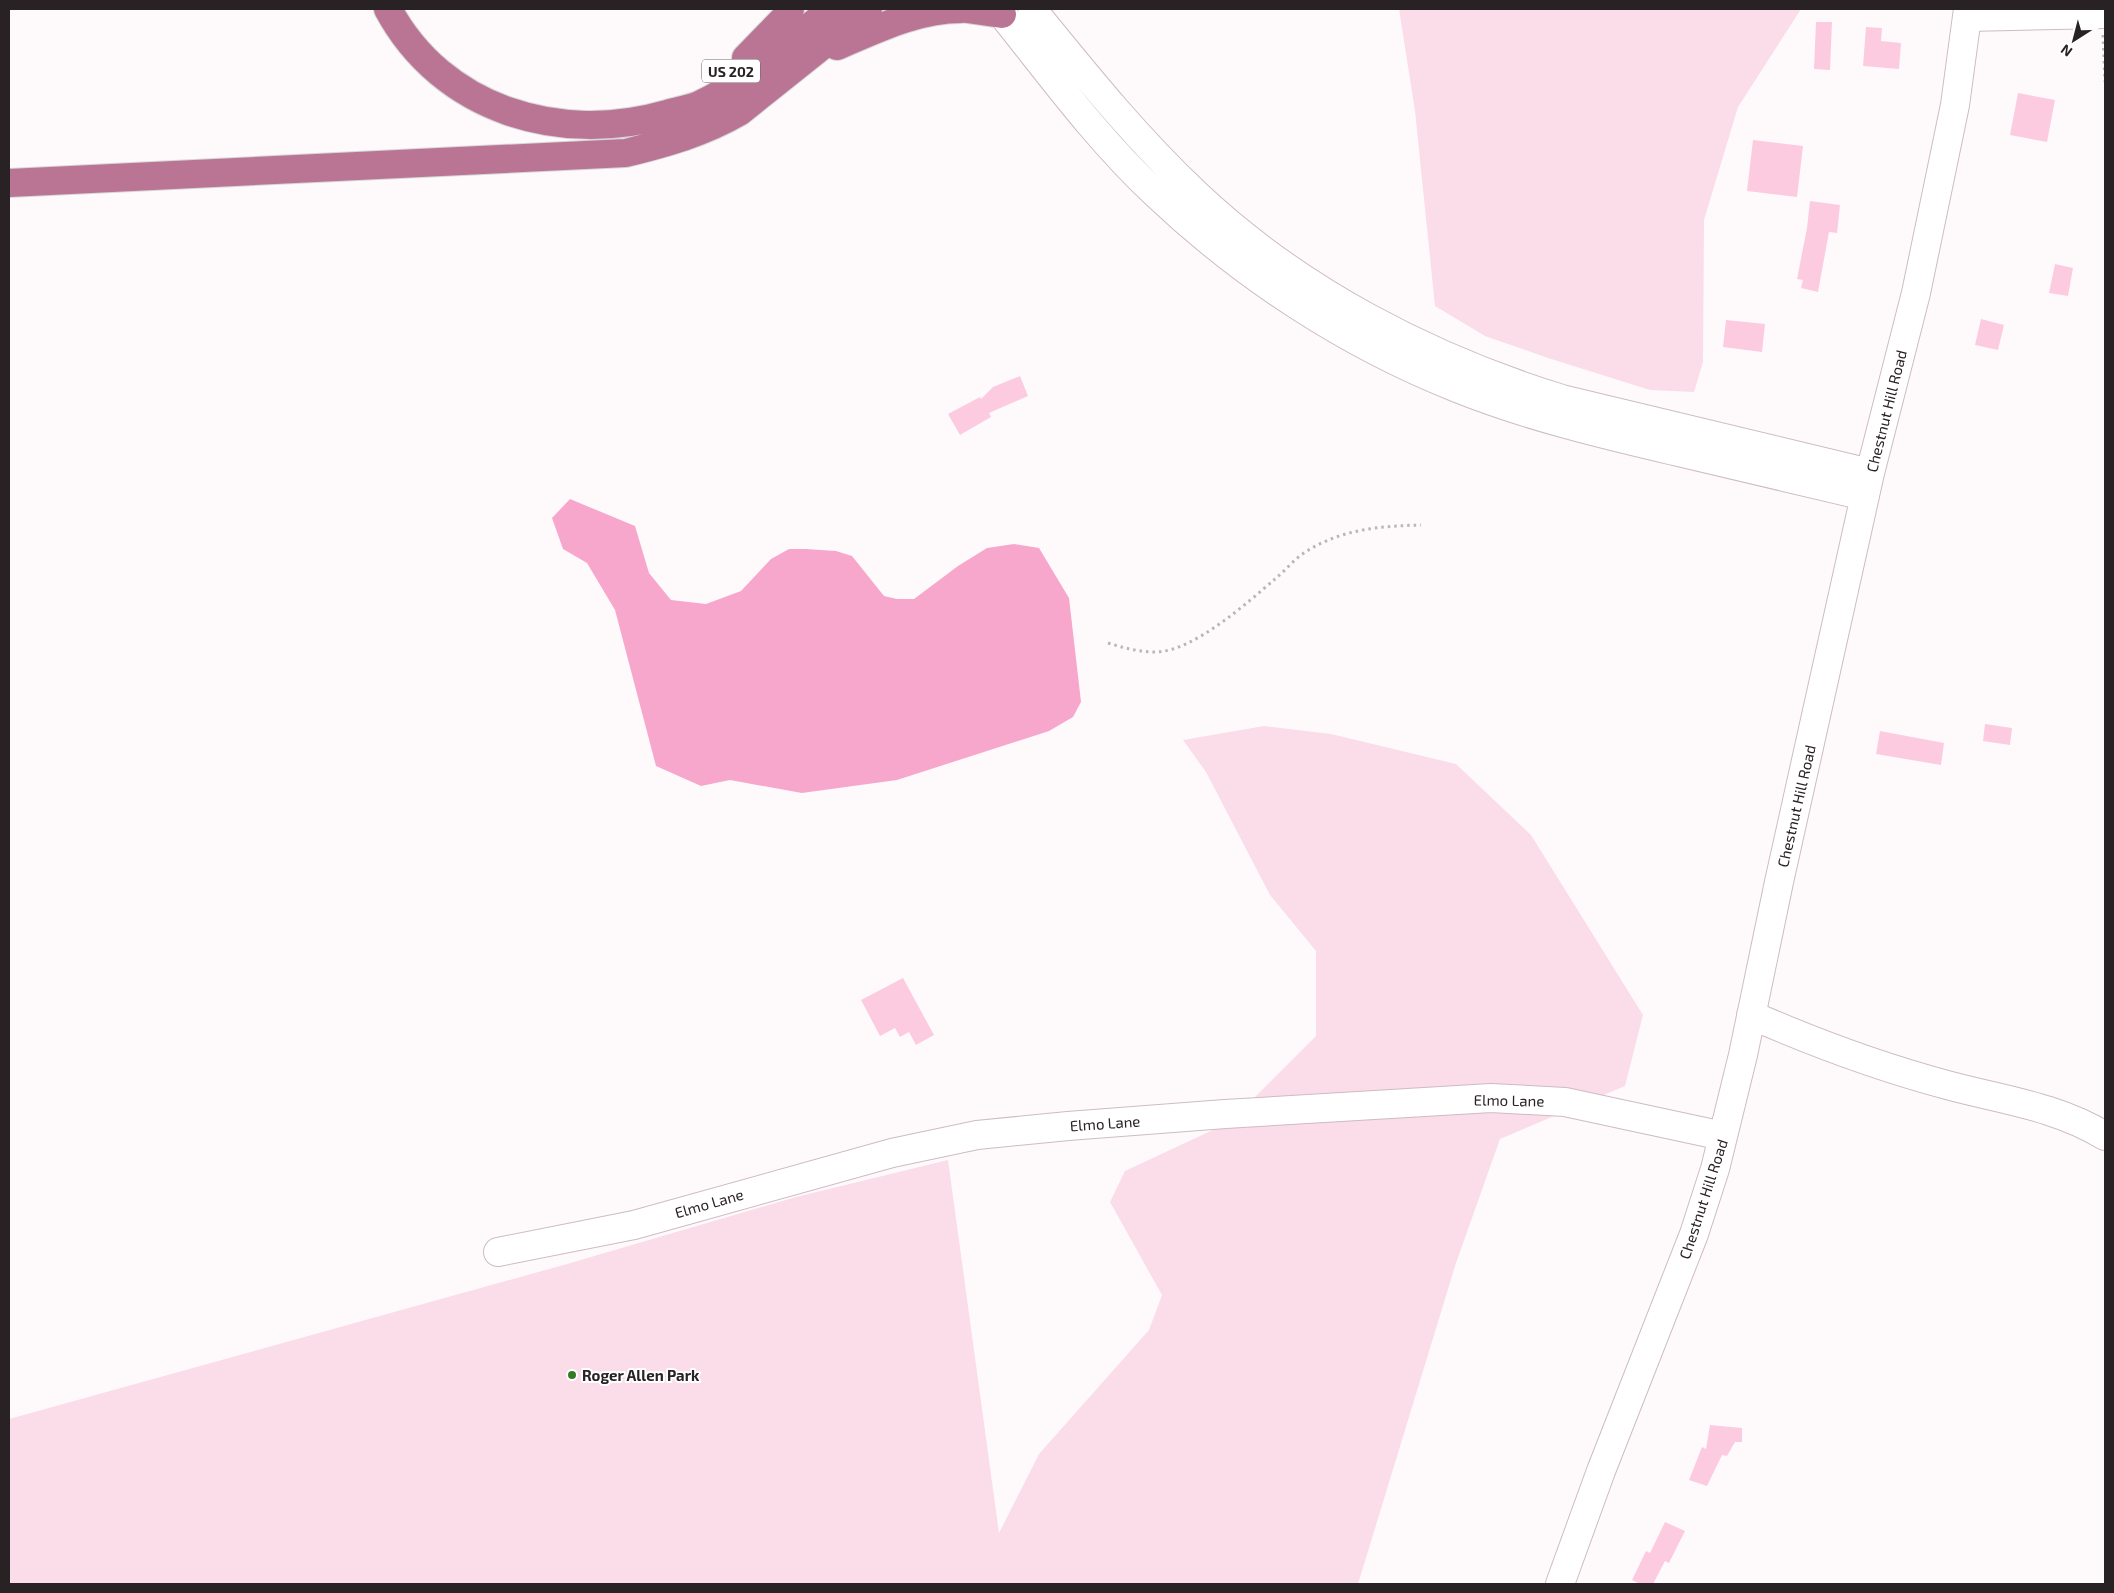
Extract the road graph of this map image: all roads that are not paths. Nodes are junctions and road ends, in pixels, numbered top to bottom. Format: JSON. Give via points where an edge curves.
{"nodes":[{"id":1,"x":388,"y":9,"type":"edge"},
{"id":2,"x":790,"y":9,"type":"edge"},
{"id":3,"x":832,"y":9,"type":"edge"},
{"id":4,"x":868,"y":9,"type":"edge"},
{"id":5,"x":961,"y":9,"type":"edge"},
{"id":6,"x":967,"y":9,"type":"edge"},
{"id":7,"x":1032,"y":9,"type":"edge"},
{"id":8,"x":1000,"y":11,"type":"edge"},
{"id":9,"x":1967,"y":13,"type":"edge"},
{"id":10,"x":2103,"y":14,"type":"edge"},
{"id":11,"x":781,"y":78,"type":"junction"},
{"id":12,"x":658,"y":117,"type":"junction"},
{"id":13,"x":9,"y":183,"type":"edge"},
{"id":14,"x":1868,"y":484,"type":"junction"},
{"id":15,"x":1751,"y":1015,"type":"junction"},
{"id":16,"x":1723,"y":1136,"type":"junction"},
{"id":17,"x":2105,"y":1136,"type":"edge"},
{"id":18,"x":498,"y":1252,"type":"dead end"},
{"id":19,"x":1560,"y":1584,"type":"edge"}],
"edges":[{"from":1,"to":12,"type":"highway","via":[[411,44],[430,64],[455,85],[512,114],[554,124],[589,126]]},
{"from":2,"to":12,"type":"highway","number":"US 202","via":[[741,63],[695,96]]},
{"from":3,"to":12,"type":"highway","via":[[746,77],[699,105]]},
{"from":4,"to":11,"type":"highway"},
{"from":5,"to":11,"type":"highway","via":[[916,14],[882,26],[836,46]]},
{"from":6,"to":8,"type":"highway"},
{"from":7,"to":14,"type":"street","via":[[1129,126],[1198,196],[1239,231],[1343,303],[1453,360],[1518,385]]},
{"from":8,"to":14,"type":"street","via":[[1098,132],[1154,192],[1217,248],[1304,309],[1348,335],[1455,388],[1551,421]]},
{"from":9,"to":10,"type":"street"},
{"from":9,"to":14,"type":"street","name":"Chestnut Hill Road","via":[[1955,104],[1916,293]]},
{"from":11,"to":13,"type":"highway","via":[[739,112],[716,125],[675,141],[626,153]]},
{"from":14,"to":15,"type":"street","name":"Chestnut Hill Road"},
{"from":15,"to":16,"type":"street","name":"Chestnut Hill Road"},
{"from":15,"to":17,"type":"street","via":[[1858,1058],[2066,1116]]},
{"from":16,"to":18,"type":"street","name":"Elmo Lane","via":[[1565,1102],[1491,1098],[1068,1126],[978,1135],[892,1153],[634,1225]]},
{"from":16,"to":19,"type":"street","name":"Chestnut Hill Road","via":[[1694,1234]]}]}
